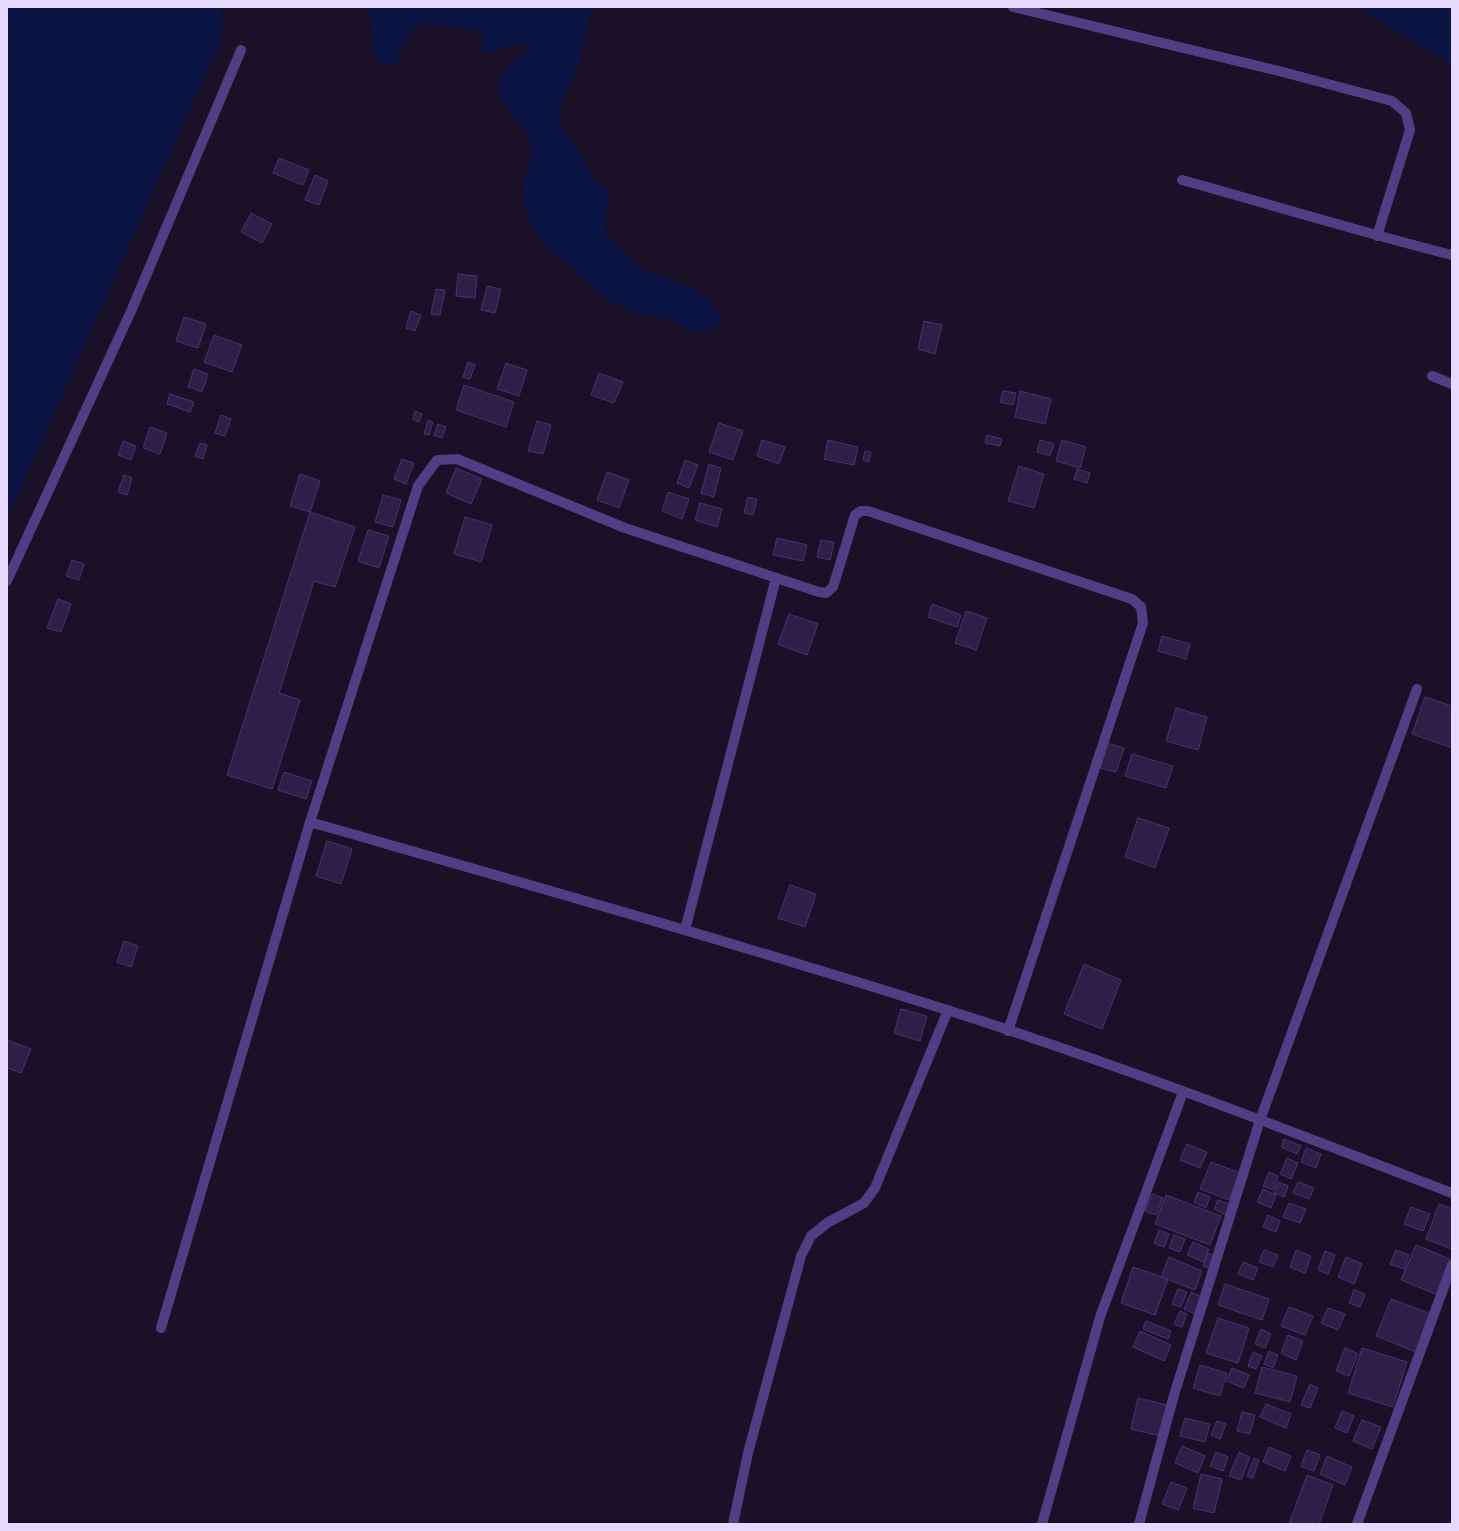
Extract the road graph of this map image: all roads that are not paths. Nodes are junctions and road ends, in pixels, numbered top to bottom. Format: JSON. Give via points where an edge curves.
{"nodes":[{"id":1,"x":1013,"y":7,"type":"edge"},
{"id":2,"x":241,"y":50,"type":"dead end"},
{"id":3,"x":1182,"y":180,"type":"dead end"},
{"id":4,"x":1376,"y":236,"type":"junction"},
{"id":5,"x":1452,"y":255,"type":"edge"},
{"id":6,"x":1432,"y":376,"type":"dead end"},
{"id":7,"x":1452,"y":384,"type":"edge"},
{"id":8,"x":776,"y":578,"type":"junction"},
{"id":9,"x":7,"y":581,"type":"edge"},
{"id":10,"x":1417,"y":689,"type":"dead end"},
{"id":11,"x":310,"y":822,"type":"junction"},
{"id":12,"x":685,"y":930,"type":"junction"},
{"id":13,"x":948,"y":1010,"type":"junction"},
{"id":14,"x":1008,"y":1031,"type":"junction"},
{"id":15,"x":1183,"y":1092,"type":"junction"},
{"id":16,"x":1260,"y":1120,"type":"junction"},
{"id":17,"x":1452,"y":1193,"type":"edge"},
{"id":18,"x":1452,"y":1265,"type":"edge"},
{"id":19,"x":161,"y":1328,"type":"dead end"},
{"id":20,"x":733,"y":1524,"type":"edge"},
{"id":21,"x":1042,"y":1524,"type":"edge"},
{"id":22,"x":1139,"y":1524,"type":"edge"},
{"id":23,"x":1357,"y":1524,"type":"edge"}],
"edges":[{"from":1,"to":4,"type":"street","via":[[1279,70],[1392,101],[1406,113],[1410,130]]},
{"from":2,"to":9,"type":"street","via":[[132,309]]},
{"from":3,"to":4,"type":"street"},
{"from":4,"to":5,"type":"street"},
{"from":6,"to":7,"type":"street"},
{"from":8,"to":11,"type":"street","via":[[625,528],[457,460],[437,460],[418,486]]},
{"from":8,"to":12,"type":"street"},
{"from":8,"to":14,"type":"street","via":[[826,593],[833,587],[855,515],[861,510],[1132,599],[1141,607],[1143,623]]},
{"from":10,"to":16,"type":"street"},
{"from":11,"to":12,"type":"street"},
{"from":11,"to":19,"type":"street"},
{"from":12,"to":13,"type":"street"},
{"from":13,"to":14,"type":"street"},
{"from":13,"to":20,"type":"street","via":[[875,1188],[864,1203],[827,1223],[811,1236],[802,1256],[748,1453]]},
{"from":14,"to":15,"type":"street"},
{"from":15,"to":16,"type":"street"},
{"from":15,"to":21,"type":"street","via":[[1100,1317]]},
{"from":16,"to":17,"type":"street"},
{"from":16,"to":22,"type":"street","via":[[1174,1395]]},
{"from":18,"to":23,"type":"street"}]}
